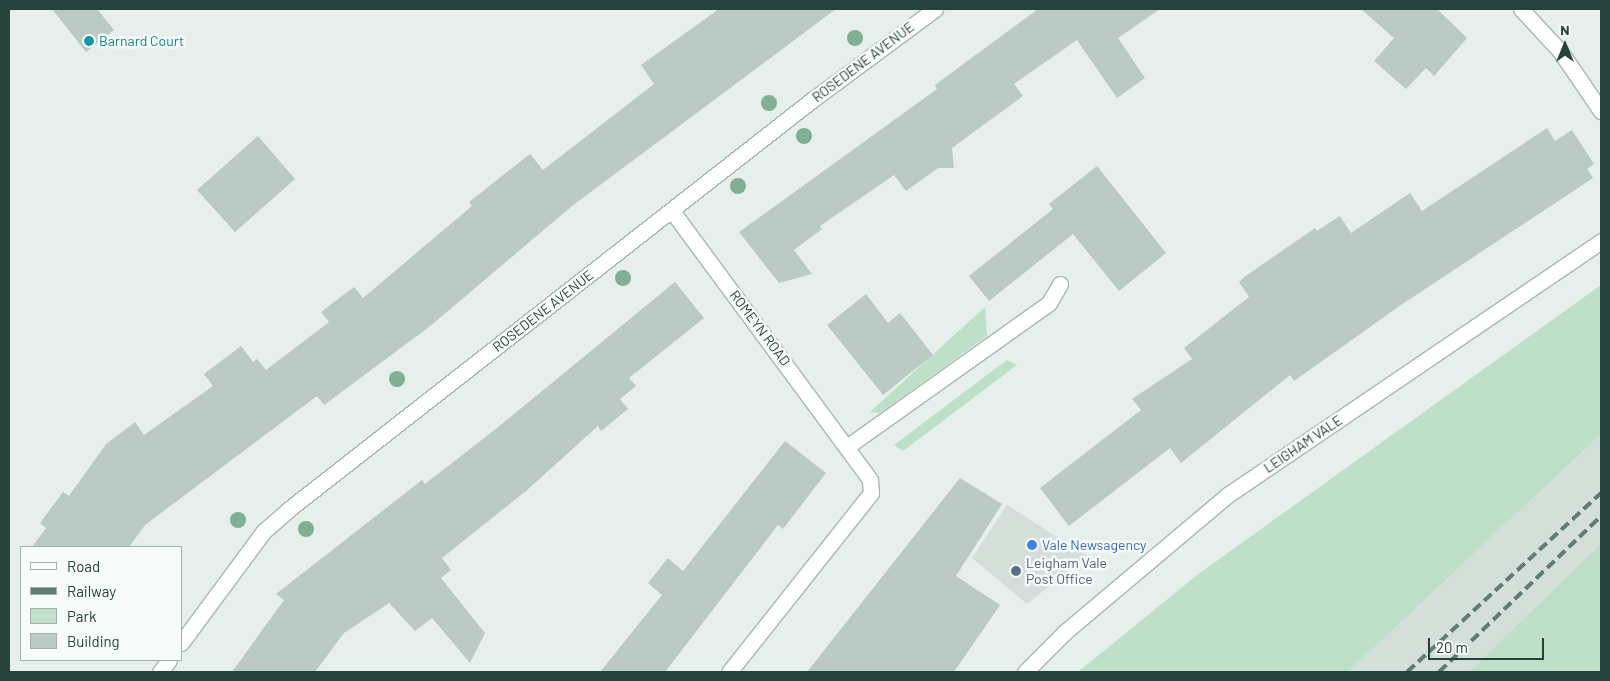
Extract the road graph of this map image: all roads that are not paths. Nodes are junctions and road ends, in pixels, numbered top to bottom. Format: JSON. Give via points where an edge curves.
{"nodes":[{"id":1,"x":935,"y":9,"type":"edge"},
{"id":2,"x":1521,"y":9,"type":"edge"},
{"id":3,"x":1601,"y":111,"type":"edge"},
{"id":4,"x":672,"y":211,"type":"junction"},
{"id":5,"x":1601,"y":241,"type":"edge"},
{"id":6,"x":1060,"y":284,"type":"dead end"},
{"id":7,"x":848,"y":446,"type":"junction"},
{"id":8,"x":182,"y":642,"type":"edge"},
{"id":9,"x":168,"y":661,"type":"edge"},
{"id":10,"x":160,"y":672,"type":"edge"},
{"id":11,"x":729,"y":672,"type":"edge"},
{"id":12,"x":1025,"y":672,"type":"edge"}],
"edges":[{"from":1,"to":4,"type":"street","name":"ROSEDENE AVENUE","via":[[812,100]]},
{"from":2,"to":3,"type":"street","via":[[1576,70]]},
{"from":4,"to":7,"type":"street","name":"ROMEYN ROAD"},
{"from":4,"to":8,"type":"street","name":"ROSEDENE AVENUE","via":[[264,531]]},
{"from":5,"to":12,"type":"street","name":"LEIGHAM VALE","via":[[1229,494],[1065,632]]},
{"from":6,"to":7,"type":"street","via":[[1049,303]]},
{"from":7,"to":11,"type":"street","name":"ROMEYN ROAD","via":[[870,480],[871,493]]},
{"from":9,"to":10,"type":"street"}]}
